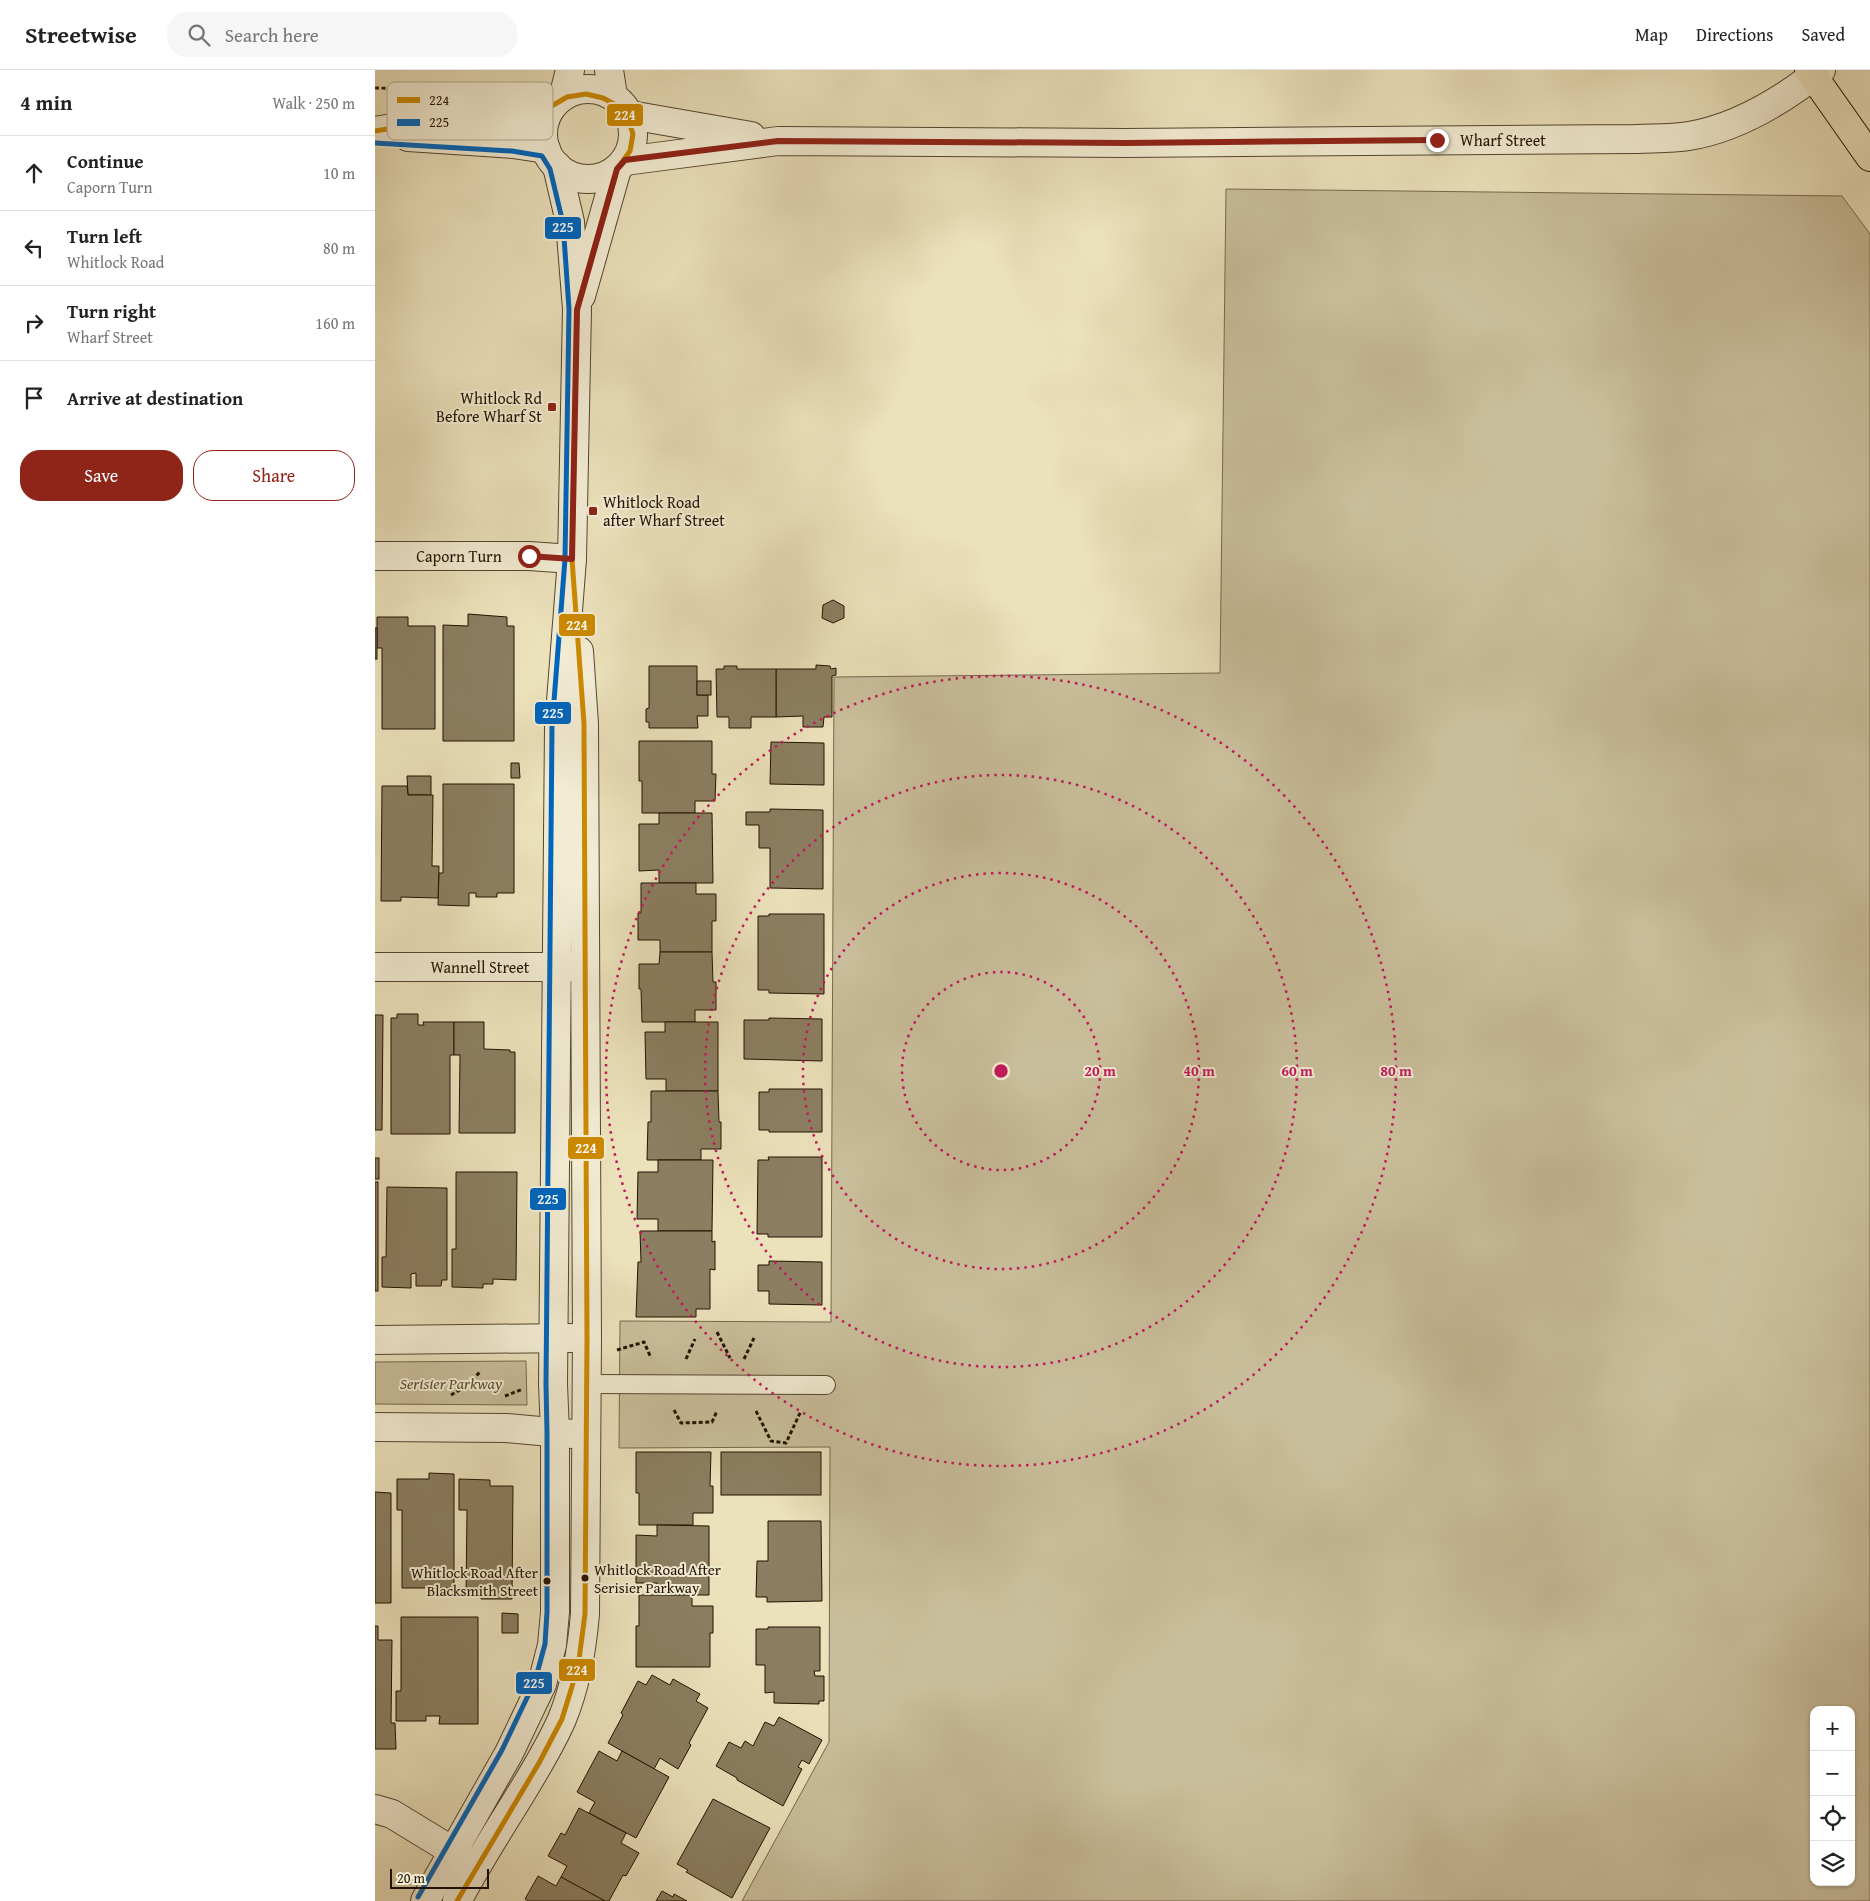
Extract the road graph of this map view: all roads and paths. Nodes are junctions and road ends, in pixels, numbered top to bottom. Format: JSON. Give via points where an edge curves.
{"nodes":[{"id":1,"x":1815,"y":72,"type":"edge"},
{"id":2,"x":562,"y":91,"type":"edge"},
{"id":3,"x":617,"y":94,"type":"edge"},
{"id":4,"x":553,"y":108,"type":"edge"},
{"id":5,"x":463,"y":140,"type":"edge"},
{"id":6,"x":543,"y":140,"type":"edge"},
{"id":7,"x":778,"y":141,"type":"junction"},
{"id":8,"x":1870,"y":157,"type":"edge"},
{"id":9,"x":551,"y":158,"type":"junction"},
{"id":10,"x":621,"y":165,"type":"junction"},
{"id":11,"x":577,"y":310,"type":"junction"},
{"id":12,"x":375,"y":556,"type":"edge"},
{"id":13,"x":572,"y":559,"type":"junction"},
{"id":14,"x":375,"y":967,"type":"edge"},
{"id":15,"x":557,"y":967,"type":"junction"},
{"id":16,"x":585,"y":967,"type":"junction"},
{"id":17,"x":553,"y":1338,"type":"junction"},
{"id":18,"x":587,"y":1339,"type":"junction"},
{"id":19,"x":375,"y":1340,"type":"edge"},
{"id":20,"x":483,"y":1369,"type":"dead end"},
{"id":21,"x":553,"y":1384,"type":"junction"},
{"id":22,"x":587,"y":1384,"type":"junction"},
{"id":23,"x":826,"y":1386,"type":"dead end"},
{"id":24,"x":456,"y":1397,"type":"dead end"},
{"id":25,"x":503,"y":1397,"type":"dead end"},
{"id":26,"x":375,"y":1426,"type":"edge"},
{"id":27,"x":555,"y":1433,"type":"junction"},
{"id":28,"x":587,"y":1435,"type":"junction"},
{"id":29,"x":375,"y":1809,"type":"edge"},
{"id":30,"x":453,"y":1850,"type":"junction"},
{"id":31,"x":476,"y":1866,"type":"junction"},
{"id":32,"x":425,"y":1901,"type":"edge"},
{"id":33,"x":457,"y":1901,"type":"edge"}],
"edges":[{"from":1,"to":7,"type":"street","name":"Wharf Street","via":[[1783,97],[1729,126],[1688,136],[1152,143]]},
{"from":1,"to":8,"type":"main road"},
{"from":2,"to":3,"type":"street","via":[[589,88]]},
{"from":2,"to":4,"type":"street"},
{"from":3,"to":7,"type":"street","name":"Wharf Street"},
{"from":3,"to":10,"type":"street","via":[[633,131],[632,146]]},
{"from":5,"to":9,"type":"street","via":[[513,144]]},
{"from":6,"to":9,"type":"street"},
{"from":7,"to":10,"type":"street","name":"Wharf Street"},
{"from":9,"to":10,"type":"street","via":[[575,177],[587,179],[603,176]]},
{"from":9,"to":11,"type":"street","via":[[570,222]]},
{"from":10,"to":11,"type":"street"},
{"from":11,"to":13,"type":"street"},
{"from":12,"to":13,"type":"street","name":"Caporn Turn"},
{"from":13,"to":15,"type":"street","via":[[559,727]]},
{"from":13,"to":16,"type":"street","via":[[584,724]]},
{"from":14,"to":15,"type":"street","name":"Wannell Street"},
{"from":15,"to":16,"type":"street","name":"Wannell Street"},
{"from":15,"to":17,"type":"street"},
{"from":16,"to":18,"type":"street"},
{"from":17,"to":18,"type":"street"},
{"from":17,"to":19,"type":"street"},
{"from":17,"to":21,"type":"street"},
{"from":18,"to":22,"type":"street"},
{"from":20,"to":24,"type":"path","via":[[458,1392],[446,1397]]},
{"from":21,"to":25,"type":"path","via":[[532,1385]]},
{"from":21,"to":27,"type":"street"},
{"from":22,"to":23,"type":"lane"},
{"from":22,"to":28,"type":"street"},
{"from":26,"to":27,"type":"street","via":[[506,1428]]},
{"from":27,"to":28,"type":"street"},
{"from":27,"to":30,"type":"street","via":[[555,1612],[550,1653],[542,1684],[509,1753]]},
{"from":28,"to":31,"type":"street","via":[[585,1614],[573,1687],[562,1718],[538,1765]]},
{"from":29,"to":30,"type":"street","via":[[392,1814]]},
{"from":30,"to":31,"type":"street"},
{"from":30,"to":32,"type":"street"},
{"from":31,"to":33,"type":"street"}]}
